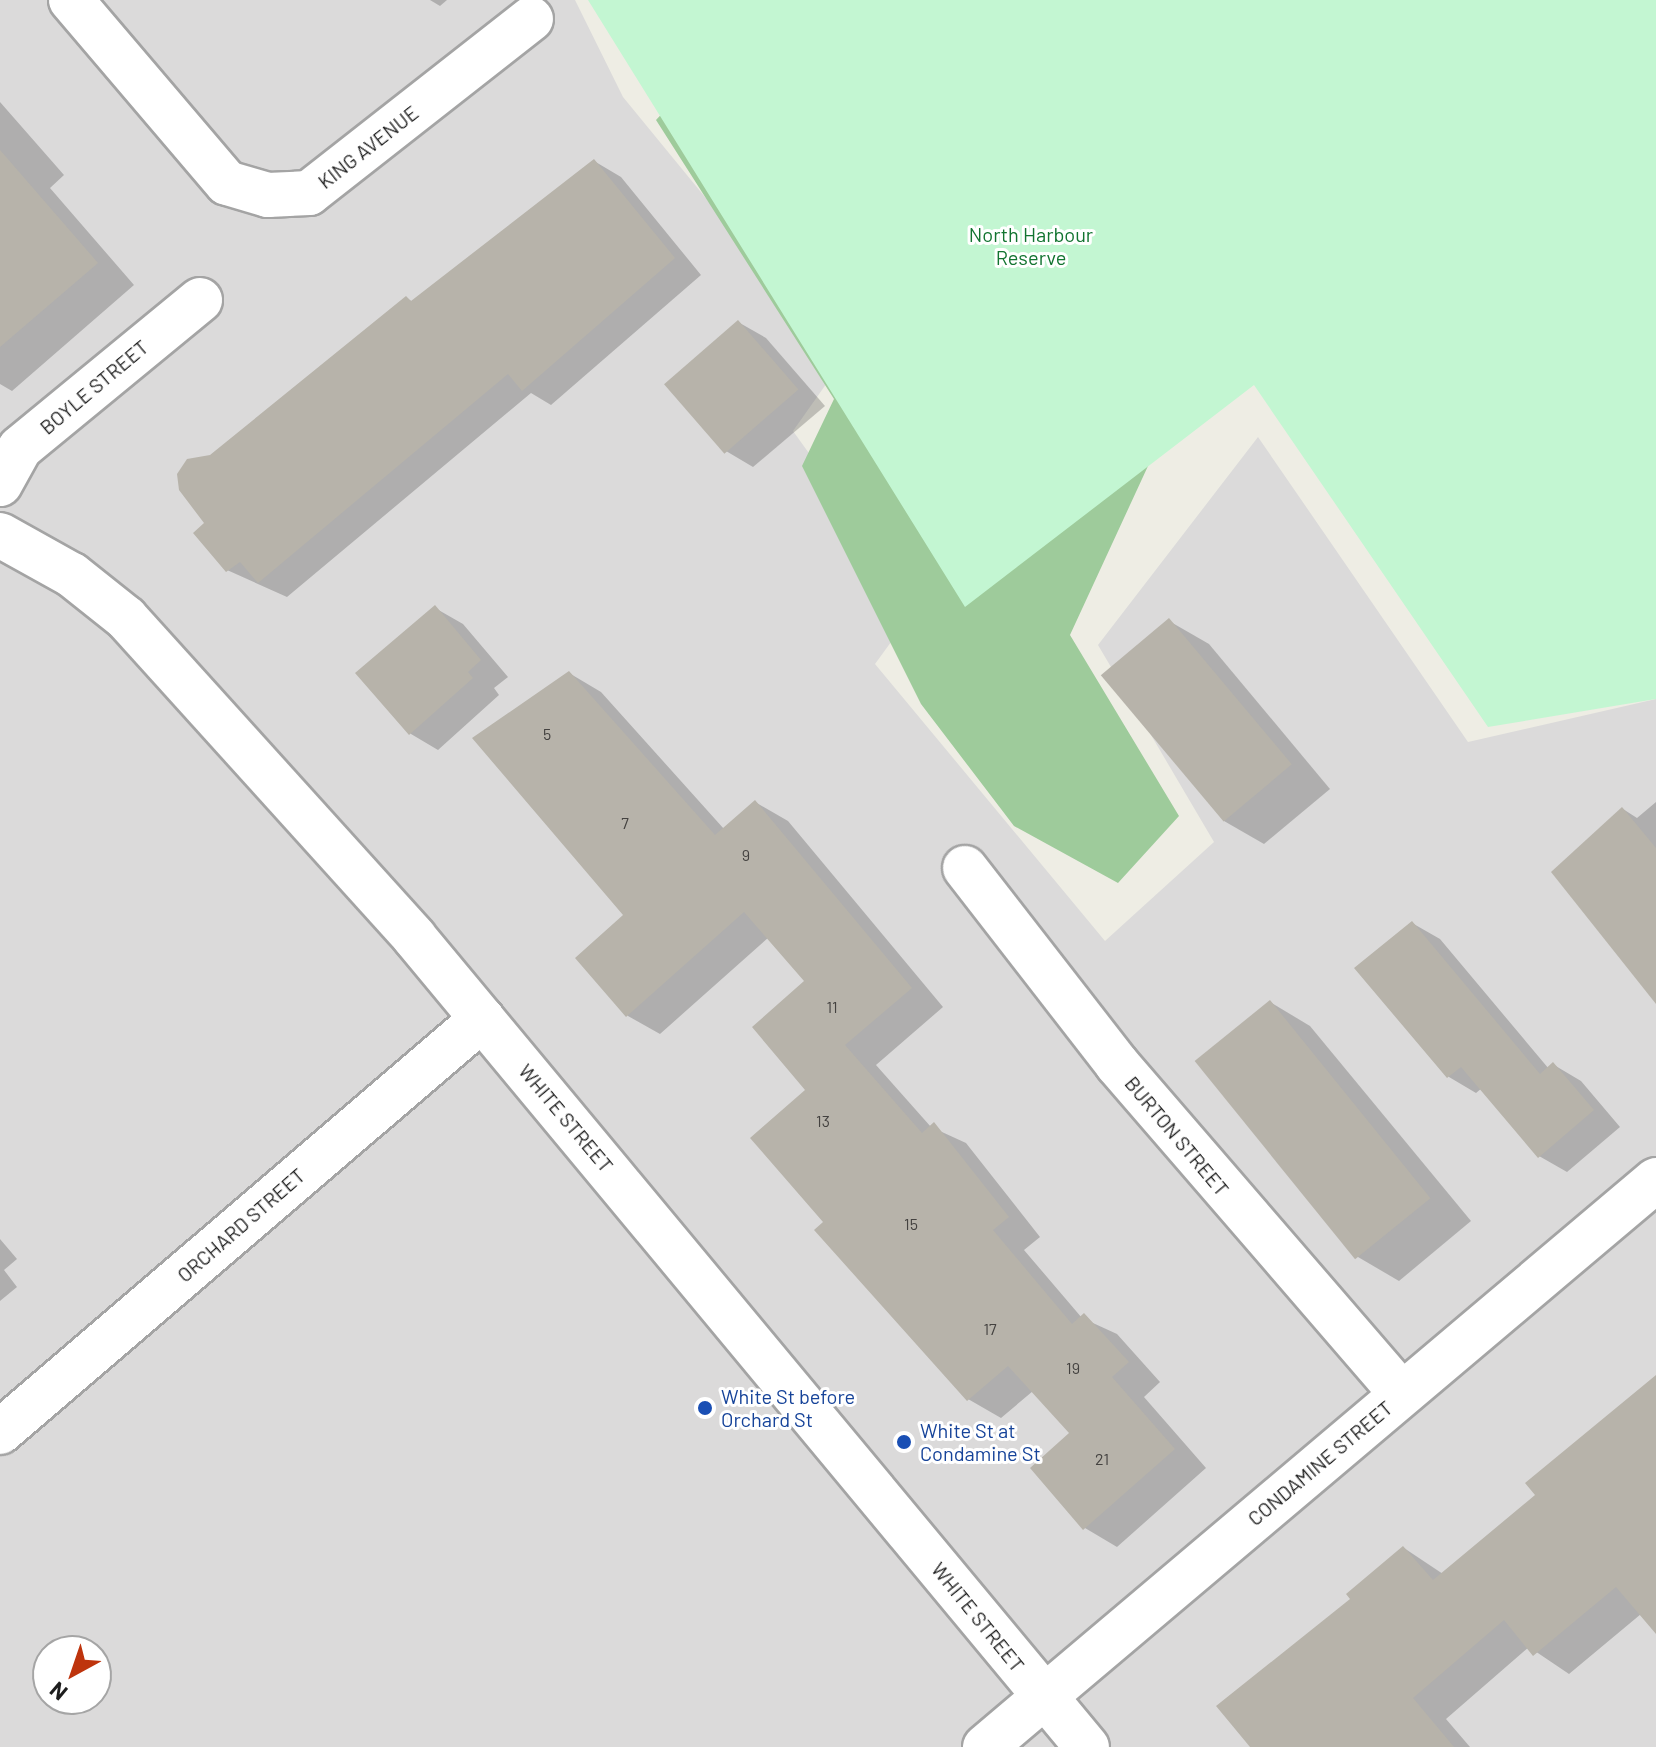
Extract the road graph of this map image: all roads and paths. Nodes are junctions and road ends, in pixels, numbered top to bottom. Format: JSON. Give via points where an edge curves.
{"nodes":[{"id":1,"x":71,"y":0,"type":"edge"},
{"id":2,"x":531,"y":19,"type":"dead end"},
{"id":3,"x":200,"y":300,"type":"dead end"},
{"id":4,"x":0,"y":484,"type":"edge"},
{"id":5,"x":0,"y":535,"type":"edge"},
{"id":6,"x":965,"y":868,"type":"dead end"},
{"id":7,"x":482,"y":1019,"type":"junction"},
{"id":8,"x":1656,"y":1180,"type":"edge"},
{"id":9,"x":1401,"y":1393,"type":"junction"},
{"id":10,"x":0,"y":1432,"type":"edge"},
{"id":11,"x":1044,"y":1697,"type":"junction"},
{"id":12,"x":985,"y":1747,"type":"edge"},
{"id":13,"x":1087,"y":1747,"type":"edge"}],
"edges":[{"from":1,"to":2,"type":"street","name":"KING AVENUE","via":[[227,183],[268,195],[309,193]]},
{"from":3,"to":4,"type":"street","name":"BOYLE STREET","via":[[20,448]]},
{"from":5,"to":7,"type":"street","name":"WHITE STREET","via":[[72,575],[126,618]]},
{"from":6,"to":9,"type":"street","name":"BURTON STREET","via":[[1117,1064]]},
{"from":7,"to":10,"type":"street","name":"ORCHARD STREET"},
{"from":7,"to":11,"type":"street","name":"WHITE STREET"},
{"from":8,"to":9,"type":"street","name":"CONDAMINE STREET"},
{"from":9,"to":11,"type":"street","name":"CONDAMINE STREET"},
{"from":11,"to":12,"type":"street","name":"CONDAMINE STREET"},
{"from":11,"to":13,"type":"street","name":"WHITE STREET"}]}
